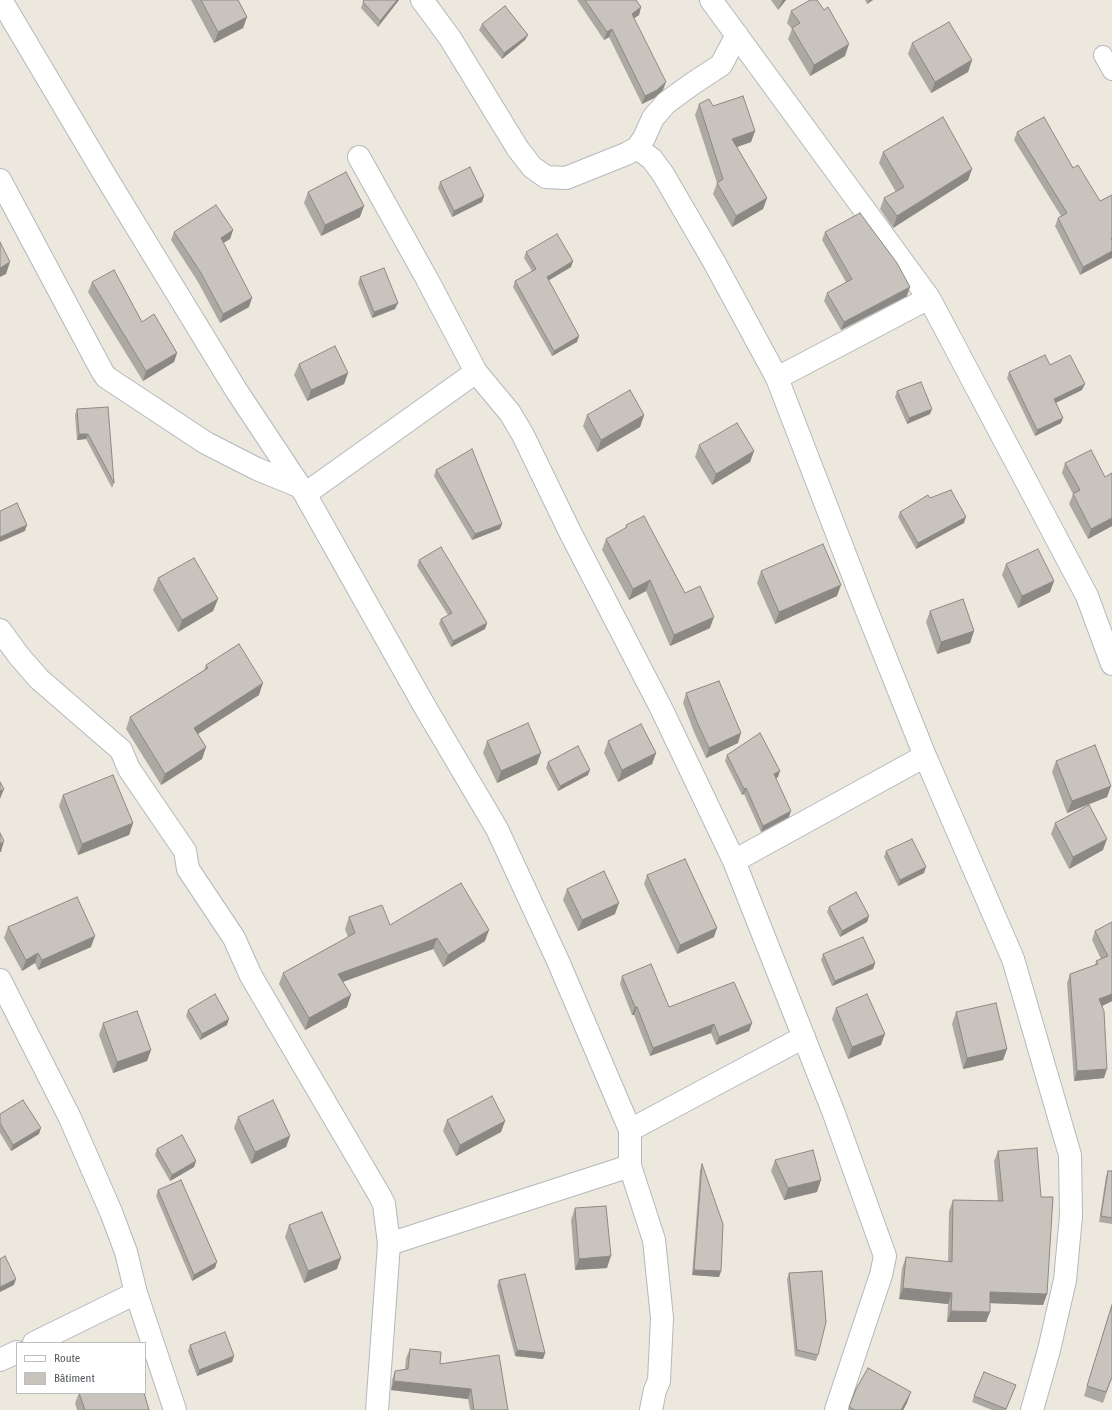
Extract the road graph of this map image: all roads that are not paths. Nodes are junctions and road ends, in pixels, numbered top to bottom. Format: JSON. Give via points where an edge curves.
{"nodes":[{"id":1,"x":0,"y":0,"type":"edge"},
{"id":2,"x":422,"y":0,"type":"edge"},
{"id":3,"x":711,"y":0,"type":"edge"},
{"id":4,"x":738,"y":35,"type":"junction"},
{"id":5,"x":1103,"y":55,"type":"dead end"},
{"id":6,"x":1112,"y":71,"type":"edge"},
{"id":7,"x":637,"y":148,"type":"junction"},
{"id":8,"x":359,"y":156,"type":"dead end"},
{"id":9,"x":0,"y":180,"type":"edge"},
{"id":10,"x":929,"y":298,"type":"junction"},
{"id":11,"x":476,"y":372,"type":"junction"},
{"id":12,"x":777,"y":378,"type":"junction"},
{"id":13,"x":303,"y":490,"type":"junction"},
{"id":14,"x":0,"y":630,"type":"edge"},
{"id":15,"x":1112,"y":664,"type":"edge"},
{"id":16,"x":925,"y":756,"type":"junction"},
{"id":17,"x":734,"y":860,"type":"junction"},
{"id":18,"x":0,"y":980,"type":"edge"},
{"id":19,"x":804,"y":1037,"type":"junction"},
{"id":20,"x":630,"y":1130,"type":"junction"},
{"id":21,"x":630,"y":1166,"type":"junction"},
{"id":22,"x":389,"y":1244,"type":"junction"},
{"id":23,"x":136,"y":1293,"type":"junction"},
{"id":24,"x":36,"y":1342,"type":"edge"},
{"id":25,"x":16,"y":1352,"type":"edge"},
{"id":26,"x":0,"y":1360,"type":"edge"},
{"id":27,"x":175,"y":1410,"type":"edge"},
{"id":28,"x":377,"y":1410,"type":"edge"},
{"id":29,"x":651,"y":1410,"type":"edge"},
{"id":30,"x":836,"y":1410,"type":"edge"},
{"id":31,"x":1032,"y":1410,"type":"edge"}],
"edges":[{"from":1,"to":13,"type":"street","via":[[232,383]]},
{"from":2,"to":7,"type":"street","via":[[450,38],[518,149],[532,167],[546,177],[566,178]]},
{"from":3,"to":4,"type":"street"},
{"from":4,"to":7,"type":"street","via":[[721,65],[666,103],[653,118]]},
{"from":4,"to":10,"type":"street"},
{"from":5,"to":6,"type":"lane"},
{"from":7,"to":12,"type":"street","via":[[652,159],[663,174]]},
{"from":8,"to":11,"type":"street"},
{"from":9,"to":13,"type":"street","via":[[106,377],[206,443]]},
{"from":10,"to":12,"type":"street"},
{"from":10,"to":15,"type":"street","via":[[1087,596]]},
{"from":11,"to":13,"type":"street"},
{"from":11,"to":17,"type":"street","via":[[510,413],[523,435],[570,534],[662,710]]},
{"from":12,"to":16,"type":"street"},
{"from":13,"to":20,"type":"street","via":[[424,707],[497,830],[558,961]]},
{"from":14,"to":22,"type":"street","via":[[39,679],[121,750],[129,769],[185,851],[188,869],[234,938],[251,976],[380,1196],[384,1204]]},
{"from":16,"to":17,"type":"street"},
{"from":16,"to":31,"type":"street","via":[[1013,959],[1070,1155],[1071,1216],[1065,1280],[1050,1350]]},
{"from":17,"to":19,"type":"street"},
{"from":18,"to":23,"type":"street","via":[[70,1118],[111,1212],[126,1252]]},
{"from":19,"to":20,"type":"street"},
{"from":19,"to":30,"type":"street","via":[[885,1256]]},
{"from":20,"to":21,"type":"street"},
{"from":21,"to":22,"type":"street"},
{"from":21,"to":29,"type":"street","via":[[654,1240],[662,1318],[659,1381]]},
{"from":22,"to":28,"type":"street"},
{"from":23,"to":24,"type":"street"},
{"from":23,"to":27,"type":"street"},
{"from":25,"to":26,"type":"street"}]}
